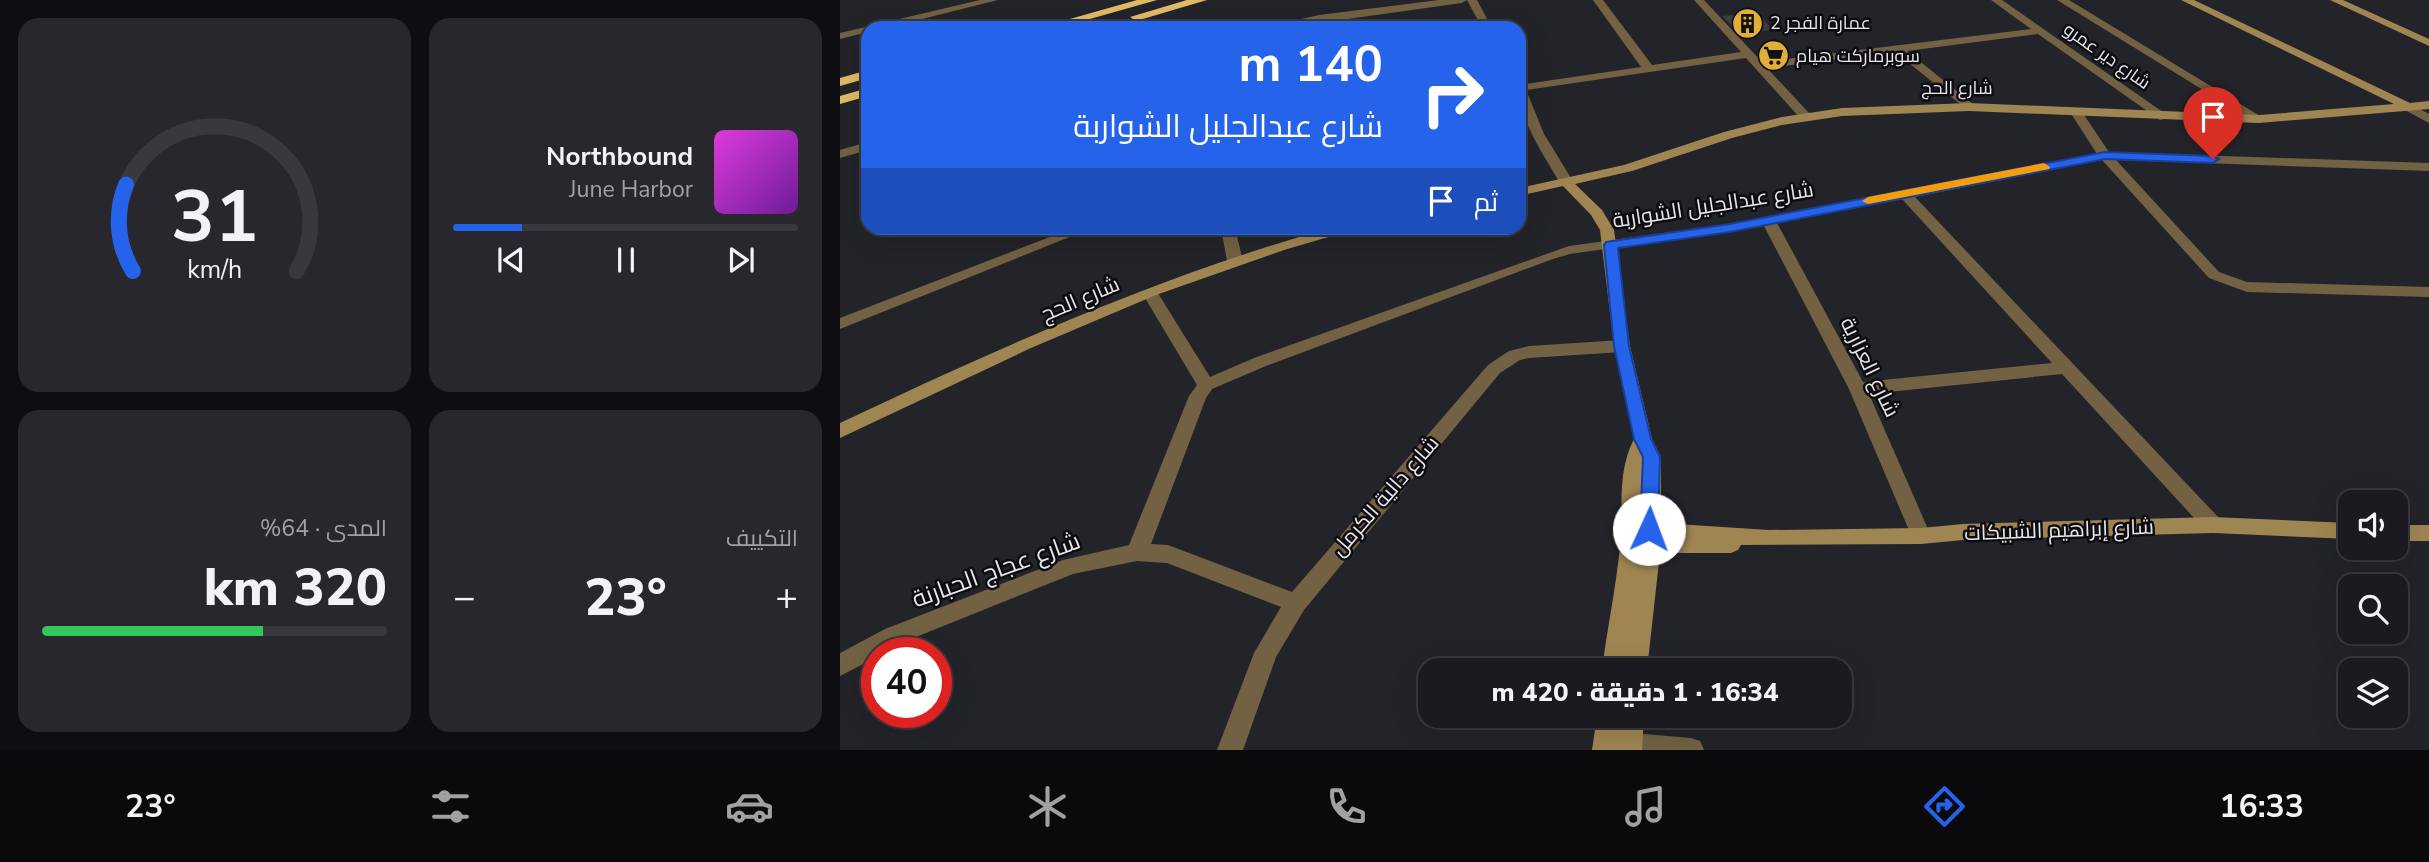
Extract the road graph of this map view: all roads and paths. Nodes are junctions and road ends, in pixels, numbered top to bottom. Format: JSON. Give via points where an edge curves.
{"nodes":[{"id":1,"x":993,"y":0,"type":"edge"},
{"id":2,"x":1137,"y":0,"type":"edge"},
{"id":3,"x":1152,"y":0,"type":"edge"},
{"id":4,"x":1201,"y":0,"type":"edge"},
{"id":5,"x":1462,"y":0,"type":"edge"},
{"id":6,"x":1472,"y":0,"type":"edge"},
{"id":7,"x":1598,"y":0,"type":"edge"},
{"id":8,"x":1699,"y":0,"type":"edge"},
{"id":9,"x":1996,"y":0,"type":"edge"},
{"id":10,"x":2089,"y":0,"type":"edge"},
{"id":11,"x":2186,"y":0,"type":"edge"},
{"id":12,"x":2335,"y":0,"type":"edge"},
{"id":13,"x":2351,"y":0,"type":"edge"},
{"id":14,"x":2065,"y":2,"type":"edge"},
{"id":15,"x":1108,"y":12,"type":"junction"},
{"id":16,"x":1345,"y":14,"type":"junction"},
{"id":17,"x":904,"y":21,"type":"edge"},
{"id":18,"x":1072,"y":21,"type":"edge"},
{"id":19,"x":1123,"y":21,"type":"edge"},
{"id":20,"x":1306,"y":21,"type":"edge"},
{"id":21,"x":1348,"y":21,"type":"edge"},
{"id":22,"x":1483,"y":21,"type":"edge"},
{"id":23,"x":861,"y":31,"type":"edge"},
{"id":24,"x":2040,"y":31,"type":"junction"},
{"id":25,"x":2429,"y":34,"type":"edge"},
{"id":26,"x":840,"y":36,"type":"edge"},
{"id":27,"x":2429,"y":43,"type":"edge"},
{"id":28,"x":1898,"y":48,"type":"junction"},
{"id":29,"x":1746,"y":55,"type":"junction"},
{"id":30,"x":1757,"y":66,"type":"junction"},
{"id":31,"x":1648,"y":68,"type":"junction"},
{"id":32,"x":861,"y":76,"type":"edge"},
{"id":33,"x":840,"y":82,"type":"edge"},
{"id":34,"x":1526,"y":87,"type":"edge"},
{"id":35,"x":861,"y":95,"type":"edge"},
{"id":36,"x":2429,"y":98,"type":"edge"},
{"id":37,"x":840,"y":100,"type":"edge"},
{"id":38,"x":1526,"y":105,"type":"edge"},
{"id":39,"x":2405,"y":105,"type":"junction"},
{"id":40,"x":2429,"y":105,"type":"edge"},
{"id":41,"x":1969,"y":107,"type":"junction"},
{"id":42,"x":2076,"y":112,"type":"junction"},
{"id":43,"x":1805,"y":116,"type":"junction"},
{"id":44,"x":2164,"y":117,"type":"junction"},
{"id":45,"x":2259,"y":118,"type":"junction"},
{"id":46,"x":2429,"y":120,"type":"edge"},
{"id":47,"x":861,"y":148,"type":"edge"},
{"id":48,"x":840,"y":154,"type":"edge"},
{"id":49,"x":2105,"y":156,"type":"junction"},
{"id":50,"x":2429,"y":167,"type":"edge"},
{"id":51,"x":1567,"y":183,"type":"junction"},
{"id":52,"x":1526,"y":191,"type":"edge"},
{"id":53,"x":1904,"y":193,"type":"junction"},
{"id":54,"x":1769,"y":221,"type":"junction"},
{"id":55,"x":1067,"y":235,"type":"edge"},
{"id":56,"x":1229,"y":235,"type":"edge"},
{"id":57,"x":1321,"y":235,"type":"edge"},
{"id":58,"x":1611,"y":245,"type":"junction"},
{"id":59,"x":1235,"y":261,"type":"junction"},
{"id":60,"x":2429,"y":292,"type":"edge"},
{"id":61,"x":1150,"y":293,"type":"junction"},
{"id":62,"x":840,"y":324,"type":"edge"},
{"id":63,"x":1622,"y":346,"type":"junction"},
{"id":64,"x":2065,"y":368,"type":"junction"},
{"id":65,"x":1206,"y":385,"type":"junction"},
{"id":66,"x":1858,"y":389,"type":"junction"},
{"id":67,"x":840,"y":431,"type":"edge"},
{"id":68,"x":2213,"y":525,"type":"junction"},
{"id":69,"x":2338,"y":530,"type":"edge"},
{"id":70,"x":2408,"y":533,"type":"edge"},
{"id":71,"x":2429,"y":533,"type":"edge"},
{"id":72,"x":1921,"y":536,"type":"junction"},
{"id":73,"x":1640,"y":537,"type":"junction"},
{"id":74,"x":1137,"y":552,"type":"junction"},
{"id":75,"x":1296,"y":603,"type":"junction"},
{"id":76,"x":1625,"y":658,"type":"edge"},
{"id":77,"x":840,"y":665,"type":"edge"},
{"id":78,"x":1612,"y":728,"type":"edge"},
{"id":79,"x":1626,"y":728,"type":"edge"},
{"id":80,"x":1617,"y":747,"type":"edge"},
{"id":81,"x":1230,"y":750,"type":"edge"},
{"id":82,"x":1691,"y":750,"type":"edge"}],
"edges":[{"from":1,"to":17,"type":"street"},
{"from":2,"to":15,"type":"street"},
{"from":3,"to":15,"type":"highway"},
{"from":4,"to":19,"type":"highway"},
{"from":5,"to":16,"type":"street"},
{"from":6,"to":22,"type":"street"},
{"from":7,"to":31,"type":"street"},
{"from":8,"to":29,"type":"street"},
{"from":9,"to":24,"type":"street","name":"شارع دير عمرو"},
{"from":10,"to":14,"type":"street"},
{"from":11,"to":39,"type":"street"},
{"from":12,"to":27,"type":"street"},
{"from":13,"to":25,"type":"street"},
{"from":14,"to":45,"type":"street"},
{"from":15,"to":18,"type":"highway"},
{"from":16,"to":20,"type":"street"},
{"from":16,"to":21,"type":"street"},
{"from":23,"to":26,"type":"street"},
{"from":24,"to":28,"type":"street"},
{"from":24,"to":44,"type":"street","name":"شارع دير عمرو"},
{"from":28,"to":30,"type":"street"},
{"from":28,"to":41,"type":"street"},
{"from":29,"to":30,"type":"street"},
{"from":29,"to":31,"type":"street"},
{"from":30,"to":43,"type":"street"},
{"from":31,"to":34,"type":"street"},
{"from":32,"to":33,"type":"highway"},
{"from":35,"to":37,"type":"highway"},
{"from":36,"to":39,"type":"street","name":"شارع الحج"},
{"from":38,"to":51,"type":"street"},
{"from":39,"to":40,"type":"street","name":"شارع الحج"},
{"from":39,"to":45,"type":"street","name":"شارع الحج"},
{"from":39,"to":46,"type":"street"},
{"from":41,"to":42,"type":"street","name":"شارع الحج"},
{"from":41,"to":43,"type":"street","name":"شارع الحج"},
{"from":42,"to":44,"type":"street","name":"شارع الحج"},
{"from":42,"to":49,"type":"street"},
{"from":43,"to":51,"type":"street","name":"شارع الحج"},
{"from":44,"to":45,"type":"street","name":"شارع الحج"},
{"from":47,"to":48,"type":"street"},
{"from":49,"to":50,"type":"street","name":"شارع عبدالجليل الشواربة"},
{"from":49,"to":53,"type":"street","name":"شارع عبدالجليل الشواربة"},
{"from":49,"to":60,"type":"street","via":[[2214,275],[2225,281],[2247,287]]},
{"from":51,"to":52,"type":"street","name":"شارع الحج"},
{"from":51,"to":58,"type":"street","via":[[1597,213]]},
{"from":53,"to":54,"type":"street","name":"شارع عبدالجليل الشواربة"},
{"from":53,"to":64,"type":"street"},
{"from":54,"to":58,"type":"street","name":"شارع عبدالجليل الشواربة"},
{"from":54,"to":66,"type":"street","name":"شارع العزارية"},
{"from":55,"to":62,"type":"street"},
{"from":56,"to":59,"type":"street"},
{"from":57,"to":59,"type":"street","name":"شارع الحج"},
{"from":58,"to":63,"type":"street"},
{"from":58,"to":65,"type":"street","name":"شارع عبدالجليل الشواربة","via":[[1548,256]]},
{"from":59,"to":61,"type":"street","name":"شارع الحج"},
{"from":61,"to":65,"type":"street"},
{"from":61,"to":67,"type":"street","name":"شارع الحج","via":[[1024,345]]},
{"from":63,"to":73,"type":"street","via":[[1651,457]]},
{"from":63,"to":75,"type":"street","name":"شارع دالية الكرمل","via":[[1529,352],[1494,369]]},
{"from":64,"to":66,"type":"street"},
{"from":64,"to":68,"type":"street"},
{"from":65,"to":74,"type":"street"},
{"from":66,"to":72,"type":"street","name":"شارع العزارية"},
{"from":68,"to":69,"type":"street","name":"شارع إبراهيم الشبيكات"},
{"from":68,"to":72,"type":"street","name":"شارع إبراهيم الشبيكات"},
{"from":70,"to":71,"type":"street"},
{"from":72,"to":73,"type":"street","name":"شارع إبراهيم الشبيكات","via":[[1769,538],[1731,544]]},
{"from":73,"to":76,"type":"street"},
{"from":74,"to":75,"type":"street","name":"شارع عجاج الحبارنة","via":[[1168,554]]},
{"from":74,"to":77,"type":"street","name":"شارع عجاج الحبارنة","via":[[1071,566],[893,636]]},
{"from":75,"to":81,"type":"street","name":"شارع دالية الكرمل","via":[[1266,653]]},
{"from":78,"to":80,"type":"street"},
{"from":79,"to":80,"type":"street"},
{"from":80,"to":82,"type":"street"}]}
